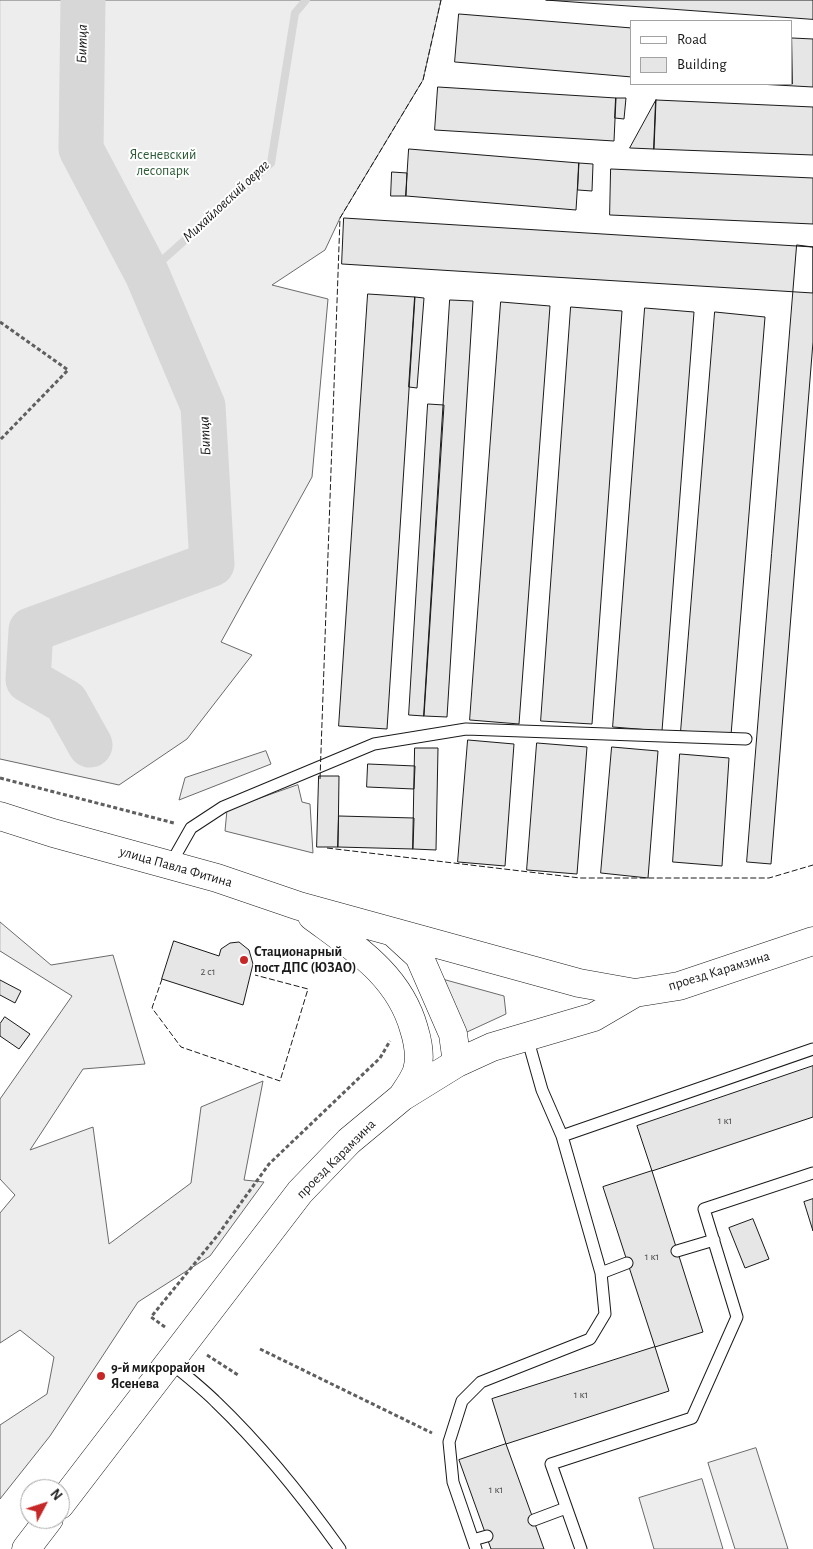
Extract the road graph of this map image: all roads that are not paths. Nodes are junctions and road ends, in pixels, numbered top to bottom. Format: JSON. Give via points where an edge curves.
{"nodes":[{"id":1,"x":746,"y":739,"type":"dead end"},
{"id":2,"x":0,"y":816,"type":"edge"},
{"id":3,"x":0,"y":823,"type":"edge"},
{"id":4,"x":0,"y":828,"type":"edge"},
{"id":5,"x":53,"y":833,"type":"junction"},
{"id":6,"x":170,"y":865,"type":"junction"},
{"id":7,"x":299,"y":906,"type":"junction"},
{"id":8,"x":392,"y":931,"type":"junction"},
{"id":9,"x":813,"y":941,"type":"edge"},
{"id":10,"x":634,"y":993,"type":"junction"},
{"id":11,"x":527,"y":1036,"type":"junction"},
{"id":12,"x":813,"y":1049,"type":"edge"},
{"id":13,"x":457,"y":1063,"type":"junction"},
{"id":14,"x":402,"y":1097,"type":"junction"},
{"id":15,"x":562,"y":1136,"type":"junction"},
{"id":16,"x":813,"y":1173,"type":"edge"},
{"id":17,"x":714,"y":1240,"type":"junction"},
{"id":18,"x":678,"y":1251,"type":"dead end"},
{"id":19,"x":627,"y":1263,"type":"dead end"},
{"id":20,"x":601,"y":1273,"type":"junction"},
{"id":21,"x":170,"y":1362,"type":"junction"},
{"id":22,"x":70,"y":1492,"type":"edge"},
{"id":23,"x":566,"y":1508,"type":"junction"},
{"id":24,"x":534,"y":1520,"type":"dead end"},
{"id":25,"x":41,"y":1529,"type":"edge"},
{"id":26,"x":487,"y":1536,"type":"dead end"},
{"id":27,"x":475,"y":1545,"type":"edge"},
{"id":28,"x":26,"y":1549,"type":"edge"},
{"id":29,"x":340,"y":1549,"type":"edge"},
{"id":30,"x":581,"y":1549,"type":"edge"}],
"edges":[{"from":1,"to":6,"type":"lane","via":[[466,729],[374,744],[223,807],[191,828]]},
{"from":2,"to":5,"type":"street","name":"улица Павла Фитина"},
{"from":3,"to":5,"type":"street","name":"улица Павла Фитина"},
{"from":4,"to":5,"type":"street"},
{"from":5,"to":6,"type":"street","name":"улица Павла Фитина"},
{"from":6,"to":7,"type":"street","name":"улица Павла Фитина"},
{"from":7,"to":8,"type":"street","name":"улица Павла Фитина"},
{"from":7,"to":14,"type":"street","name":"улица Павла Фитина","via":[[387,976],[408,1009],[419,1046],[418,1063],[417,1071]]},
{"from":8,"to":10,"type":"street","name":"улица Павла Фитина","via":[[579,983]]},
{"from":8,"to":13,"type":"street","name":"улица Павла Фитина","via":[[419,956],[453,1034]]},
{"from":9,"to":10,"type":"street","name":"проезд Карамзина","via":[[679,986]]},
{"from":10,"to":11,"type":"street","name":"проезд Карамзина","via":[[594,1016]]},
{"from":11,"to":13,"type":"street","name":"проезд Карамзина"},
{"from":11,"to":15,"type":"lane","via":[[542,1090]]},
{"from":12,"to":15,"type":"lane"},
{"from":13,"to":14,"type":"street","name":"проезд Карамзина"},
{"from":14,"to":21,"type":"street","name":"проезд Карамзина","via":[[349,1141],[300,1192]]},
{"from":15,"to":20,"type":"lane"},
{"from":16,"to":17,"type":"lane","via":[[704,1209]]},
{"from":17,"to":18,"type":"lane"},
{"from":17,"to":23,"type":"lane","via":[[737,1317],[692,1418],[551,1464]]},
{"from":19,"to":20,"type":"lane"},
{"from":20,"to":27,"type":"lane","via":[[605,1314],[590,1339],[481,1382],[462,1401],[449,1442],[453,1482]]},
{"from":21,"to":22,"type":"street","name":"проезд Карамзина"},
{"from":21,"to":29,"type":"lane","via":[[248,1434]]},
{"from":23,"to":24,"type":"lane"},
{"from":23,"to":30,"type":"lane"},
{"from":25,"to":28,"type":"street"},
{"from":26,"to":27,"type":"lane"}]}
